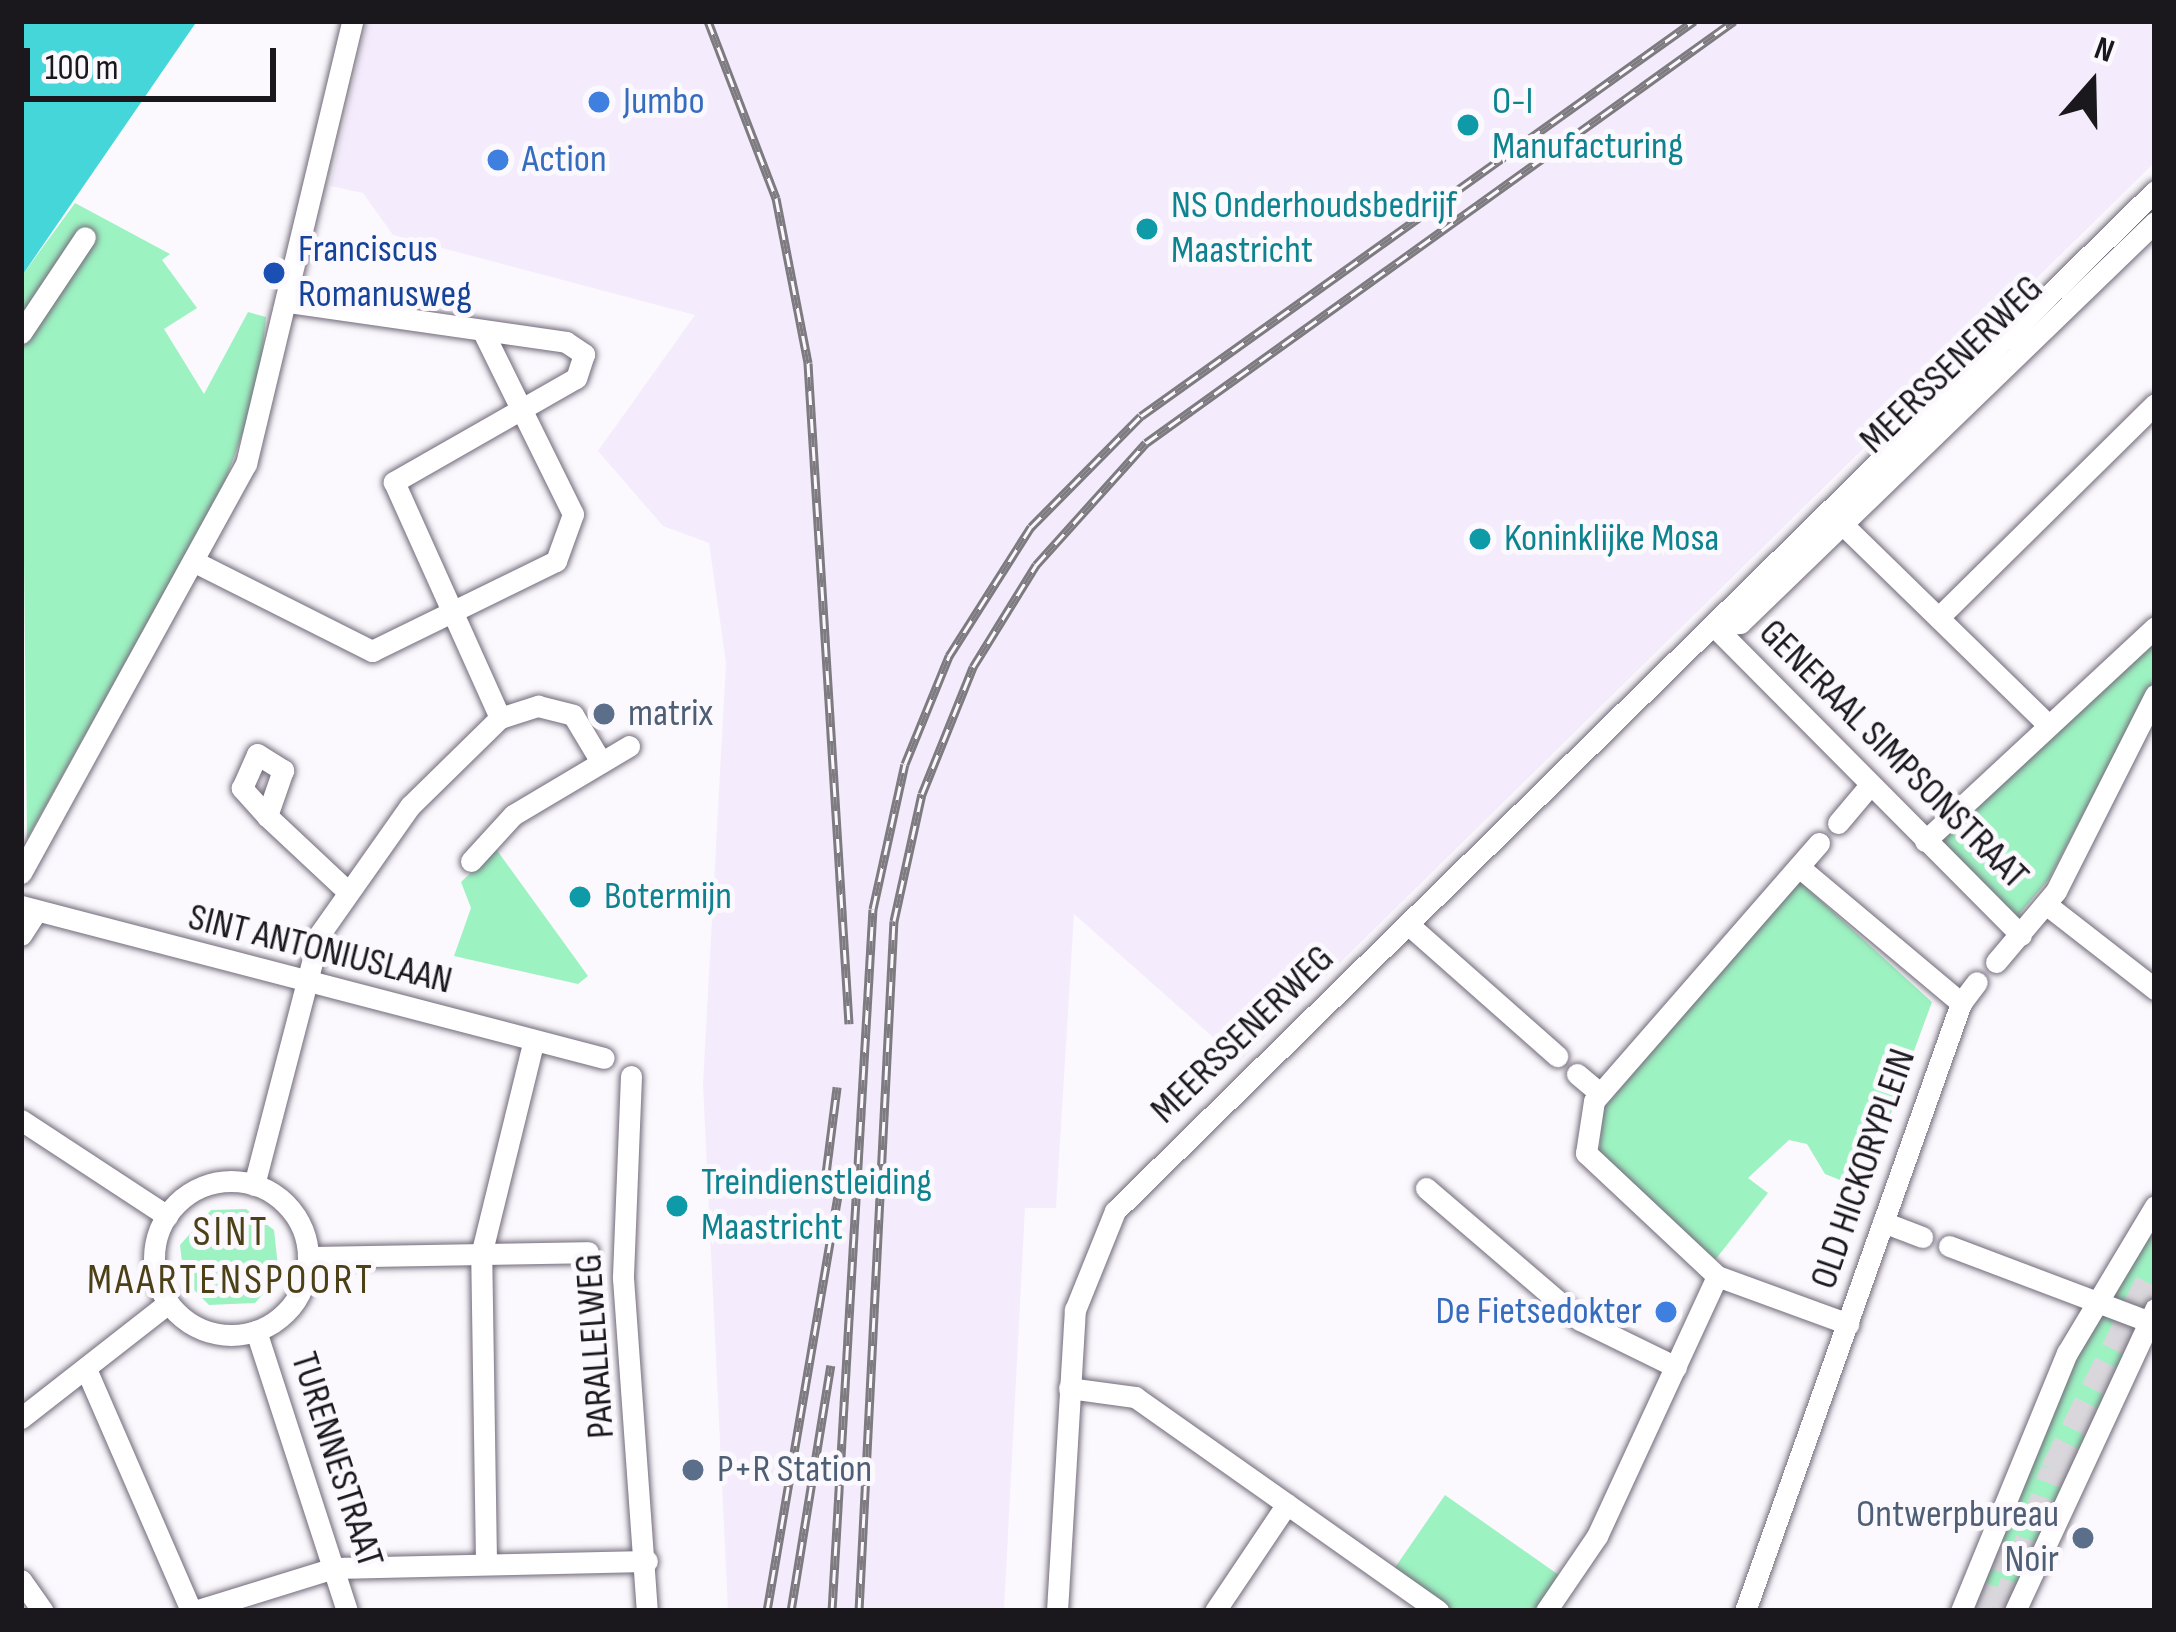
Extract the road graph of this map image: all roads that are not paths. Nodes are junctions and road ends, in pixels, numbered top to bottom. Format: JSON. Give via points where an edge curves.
{"nodes":[{"id":1,"x":352,"y":21,"type":"edge"},
{"id":2,"x":2155,"y":191,"type":"edge"},
{"id":3,"x":2155,"y":222,"type":"edge"},
{"id":4,"x":2124,"y":236,"type":"junction"},
{"id":5,"x":85,"y":237,"type":"dead end"},
{"id":6,"x":289,"y":302,"type":"junction"},
{"id":7,"x":482,"y":329,"type":"junction"},
{"id":8,"x":21,"y":333,"type":"edge"},
{"id":9,"x":2155,"y":404,"type":"edge"},
{"id":10,"x":518,"y":414,"type":"junction"},
{"id":11,"x":1834,"y":516,"type":"junction"},
{"id":12,"x":197,"y":563,"type":"junction"},
{"id":13,"x":448,"y":613,"type":"junction"},
{"id":14,"x":1939,"y":617,"type":"junction"},
{"id":15,"x":1713,"y":625,"type":"junction"},
{"id":16,"x":2155,"y":627,"type":"edge"},
{"id":17,"x":2155,"y":695,"type":"edge"},
{"id":18,"x":500,"y":718,"type":"junction"},
{"id":19,"x":2048,"y":725,"type":"junction"},
{"id":20,"x":628,"y":746,"type":"dead end"},
{"id":21,"x":602,"y":762,"type":"junction"},
{"id":22,"x":1870,"y":785,"type":"junction"},
{"id":23,"x":266,"y":816,"type":"dead end"},
{"id":24,"x":1838,"y":823,"type":"dead end"},
{"id":25,"x":1925,"y":841,"type":"junction"},
{"id":26,"x":1819,"y":843,"type":"dead end"},
{"id":27,"x":471,"y":861,"type":"dead end"},
{"id":28,"x":1799,"y":867,"type":"junction"},
{"id":29,"x":21,"y":873,"type":"edge"},
{"id":30,"x":344,"y":887,"type":"junction"},
{"id":31,"x":2047,"y":904,"type":"junction"},
{"id":32,"x":28,"y":910,"type":"edge"},
{"id":33,"x":1409,"y":925,"type":"junction"},
{"id":34,"x":21,"y":935,"type":"edge"},
{"id":35,"x":2021,"y":935,"type":"junction"},
{"id":36,"x":1996,"y":962,"type":"dead end"},
{"id":37,"x":1977,"y":982,"type":"dead end"},
{"id":38,"x":308,"y":984,"type":"junction"},
{"id":39,"x":2155,"y":989,"type":"edge"},
{"id":40,"x":1960,"y":1003,"type":"junction"},
{"id":41,"x":534,"y":1040,"type":"junction"},
{"id":42,"x":1558,"y":1056,"type":"dead end"},
{"id":43,"x":604,"y":1058,"type":"dead end"},
{"id":44,"x":1577,"y":1074,"type":"dead end"},
{"id":45,"x":631,"y":1076,"type":"dead end"},
{"id":46,"x":1600,"y":1094,"type":"junction"},
{"id":47,"x":21,"y":1120,"type":"edge"},
{"id":48,"x":254,"y":1185,"type":"junction"},
{"id":49,"x":1426,"y":1188,"type":"dead end"},
{"id":50,"x":2155,"y":1207,"type":"edge"},
{"id":51,"x":166,"y":1216,"type":"junction"},
{"id":52,"x":1883,"y":1222,"type":"junction"},
{"id":53,"x":1922,"y":1237,"type":"dead end"},
{"id":54,"x":1949,"y":1246,"type":"dead end"},
{"id":55,"x":588,"y":1252,"type":"dead end"},
{"id":56,"x":482,"y":1255,"type":"junction"},
{"id":57,"x":308,"y":1257,"type":"junction"},
{"id":58,"x":1717,"y":1276,"type":"junction"},
{"id":59,"x":2096,"y":1302,"type":"junction"},
{"id":60,"x":169,"y":1303,"type":"junction"},
{"id":61,"x":2152,"y":1318,"type":"edge"},
{"id":62,"x":1848,"y":1324,"type":"junction"},
{"id":63,"x":256,"y":1331,"type":"junction"},
{"id":64,"x":1676,"y":1367,"type":"junction"},
{"id":65,"x":86,"y":1370,"type":"junction"},
{"id":66,"x":1070,"y":1388,"type":"junction"},
{"id":67,"x":21,"y":1418,"type":"edge"},
{"id":68,"x":1287,"y":1504,"type":"junction"},
{"id":69,"x":486,"y":1561,"type":"junction"},
{"id":70,"x":647,"y":1561,"type":"junction"},
{"id":71,"x":334,"y":1568,"type":"junction"},
{"id":72,"x":21,"y":1580,"type":"edge"},
{"id":73,"x":44,"y":1611,"type":"edge"},
{"id":74,"x":193,"y":1611,"type":"edge"},
{"id":75,"x":346,"y":1611,"type":"edge"},
{"id":76,"x":647,"y":1611,"type":"edge"},
{"id":77,"x":1057,"y":1611,"type":"edge"},
{"id":78,"x":1215,"y":1611,"type":"edge"},
{"id":79,"x":1437,"y":1611,"type":"edge"},
{"id":80,"x":1546,"y":1611,"type":"edge"},
{"id":81,"x":1745,"y":1611,"type":"edge"},
{"id":82,"x":1961,"y":1611,"type":"edge"},
{"id":83,"x":2015,"y":1611,"type":"edge"}],
"edges":[{"from":1,"to":6,"type":"street"},
{"from":2,"to":4,"type":"street","name":"MEERSSENERWEG"},
{"from":3,"to":4,"type":"street","name":"MEERSSENERWEG"},
{"from":4,"to":11,"type":"street","name":"MEERSSENERWEG"},
{"from":5,"to":8,"type":"street"},
{"from":6,"to":7,"type":"street"},
{"from":6,"to":12,"type":"street","via":[[246,464]]},
{"from":7,"to":10,"type":"street"},
{"from":7,"to":10,"type":"street","via":[[584,354],[576,378]]},
{"from":9,"to":14,"type":"street"},
{"from":10,"to":13,"type":"street","via":[[394,482]]},
{"from":10,"to":13,"type":"street","via":[[552,466],[573,533],[556,561]]},
{"from":11,"to":14,"type":"street"},
{"from":11,"to":15,"type":"street","name":"MEERSSENERWEG"},
{"from":12,"to":13,"type":"street","via":[[361,650]]},
{"from":12,"to":29,"type":"street"},
{"from":13,"to":18,"type":"street"},
{"from":14,"to":19,"type":"street"},
{"from":15,"to":22,"type":"street","name":"GENERAAL SIMPSONSTRAAT"},
{"from":15,"to":33,"type":"street","name":"MEERSSENERWEG"},
{"from":16,"to":19,"type":"street"},
{"from":17,"to":31,"type":"street"},
{"from":18,"to":21,"type":"street","via":[[563,707]]},
{"from":18,"to":30,"type":"street"},
{"from":19,"to":25,"type":"street"},
{"from":20,"to":21,"type":"street"},
{"from":21,"to":27,"type":"street","via":[[513,815]]},
{"from":22,"to":24,"type":"street"},
{"from":22,"to":25,"type":"street","name":"GENERAAL SIMPSONSTRAAT"},
{"from":23,"to":30,"type":"street"},
{"from":25,"to":35,"type":"street","name":"GENERAAL SIMPSONSTRAAT"},
{"from":26,"to":28,"type":"street"},
{"from":28,"to":40,"type":"street"},
{"from":28,"to":46,"type":"street"},
{"from":30,"to":38,"type":"street"},
{"from":31,"to":35,"type":"street"},
{"from":31,"to":39,"type":"street"},
{"from":32,"to":34,"type":"street"},
{"from":32,"to":38,"type":"street","name":"SINT ANTONIUSLAAN"},
{"from":33,"to":42,"type":"street"},
{"from":33,"to":66,"type":"street","name":"MEERSSENERWEG","via":[[1115,1211],[1078,1290]]},
{"from":35,"to":36,"type":"street"},
{"from":37,"to":40,"type":"street","name":"OLD HICKORYPLEIN"},
{"from":38,"to":41,"type":"street","name":"SINT ANTONIUSLAAN"},
{"from":38,"to":48,"type":"street"},
{"from":40,"to":52,"type":"street","name":"OLD HICKORYPLEIN"},
{"from":41,"to":43,"type":"street","name":"SINT ANTONIUSLAAN"},
{"from":41,"to":56,"type":"street"},
{"from":44,"to":46,"type":"street"},
{"from":45,"to":70,"type":"street","name":"PARALLELWEG","via":[[623,1278]]},
{"from":46,"to":58,"type":"street","name":"OLD HICKORYPLEIN","via":[[1592,1169]]},
{"from":47,"to":51,"type":"street"},
{"from":48,"to":51,"type":"street","via":[[205,1186]]},
{"from":48,"to":57,"type":"street","via":[[296,1217]]},
{"from":49,"to":64,"type":"street","via":[[1580,1320]]},
{"from":50,"to":59,"type":"street"},
{"from":51,"to":60,"type":"street","via":[[154,1266]]},
{"from":52,"to":53,"type":"street"},
{"from":52,"to":62,"type":"street","name":"OLD HICKORYPLEIN"},
{"from":54,"to":59,"type":"street"},
{"from":55,"to":56,"type":"street"},
{"from":56,"to":57,"type":"street"},
{"from":56,"to":69,"type":"street"},
{"from":57,"to":63,"type":"street","via":[[294,1302]]},
{"from":58,"to":62,"type":"street","name":"OLD HICKORYPLEIN"},
{"from":58,"to":64,"type":"street"},
{"from":59,"to":61,"type":"street"},
{"from":59,"to":82,"type":"street"},
{"from":60,"to":63,"type":"street","via":[[208,1331]]},
{"from":60,"to":65,"type":"street"},
{"from":61,"to":83,"type":"street"},
{"from":62,"to":81,"type":"street"},
{"from":63,"to":71,"type":"street","name":"TURENNESTRAAT"},
{"from":64,"to":80,"type":"street","via":[[1597,1536]]},
{"from":65,"to":67,"type":"street"},
{"from":65,"to":74,"type":"street"},
{"from":66,"to":68,"type":"street","via":[[1136,1397]]},
{"from":66,"to":77,"type":"street","name":"MEERSSENERWEG"},
{"from":68,"to":78,"type":"street"},
{"from":68,"to":79,"type":"street"},
{"from":69,"to":70,"type":"street"},
{"from":69,"to":71,"type":"street"},
{"from":70,"to":76,"type":"street","name":"PARALLELWEG"},
{"from":71,"to":74,"type":"street"},
{"from":71,"to":75,"type":"street","name":"TURENNESTRAAT"},
{"from":72,"to":73,"type":"street"}]}
